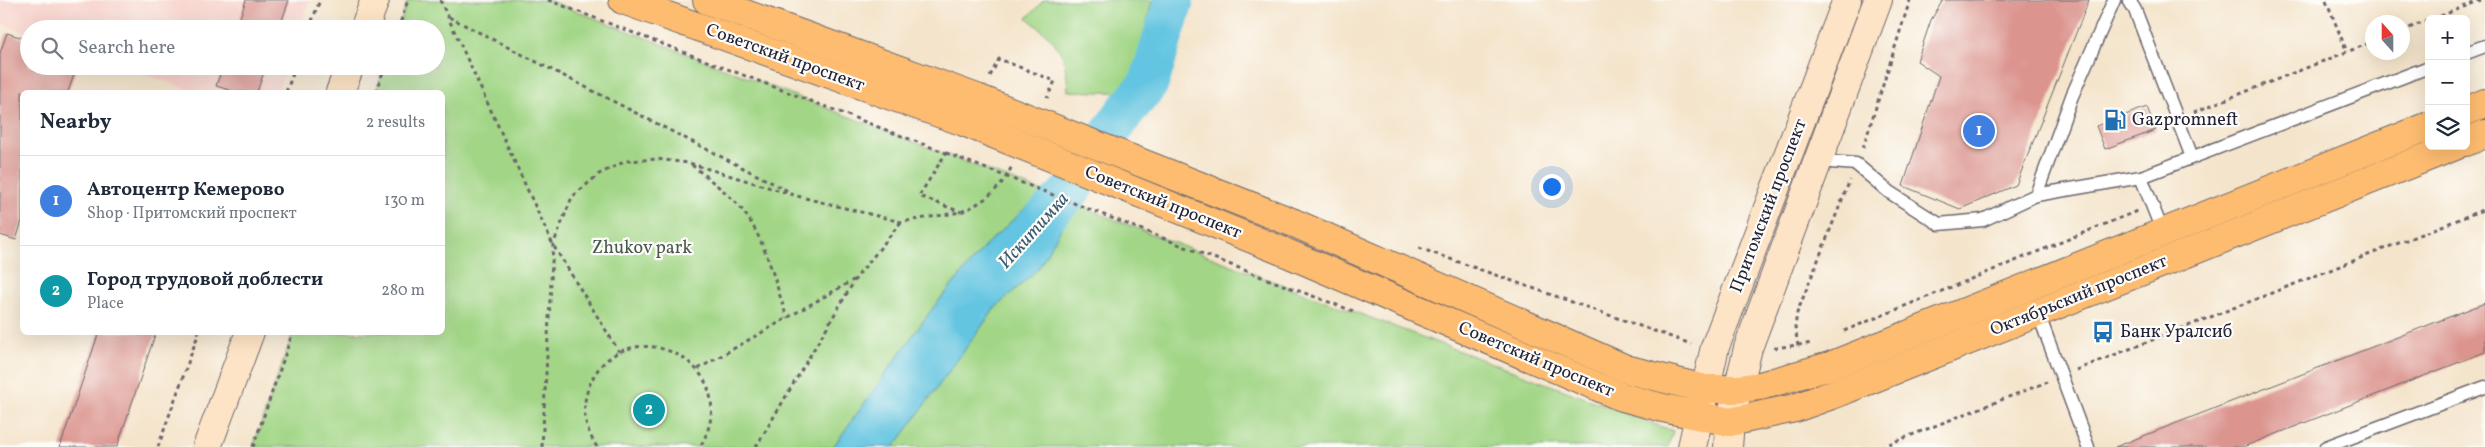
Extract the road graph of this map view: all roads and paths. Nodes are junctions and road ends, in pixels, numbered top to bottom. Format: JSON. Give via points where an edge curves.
{"nodes":[{"id":1,"x":320,"y":0,"type":"edge"},
{"id":2,"x":375,"y":0,"type":"edge"},
{"id":3,"x":408,"y":0,"type":"edge"},
{"id":4,"x":440,"y":0,"type":"edge"},
{"id":5,"x":548,"y":0,"type":"edge"},
{"id":6,"x":623,"y":0,"type":"edge"},
{"id":7,"x":707,"y":0,"type":"edge"},
{"id":8,"x":1847,"y":0,"type":"edge"},
{"id":9,"x":1878,"y":0,"type":"edge"},
{"id":10,"x":2114,"y":0,"type":"edge"},
{"id":11,"x":2128,"y":0,"type":"edge"},
{"id":12,"x":2326,"y":0,"type":"edge"},
{"id":13,"x":2481,"y":0,"type":"edge"},
{"id":14,"x":2443,"y":15,"type":"edge"},
{"id":15,"x":448,"y":17,"type":"junction"},
{"id":16,"x":312,"y":20,"type":"edge"},
{"id":17,"x":367,"y":20,"type":"edge"},
{"id":18,"x":401,"y":20,"type":"edge"},
{"id":19,"x":2425,"y":22,"type":"edge"},
{"id":20,"x":2410,"y":28,"type":"edge"},
{"id":21,"x":2365,"y":45,"type":"edge"},
{"id":22,"x":2485,"y":46,"type":"edge"},
{"id":23,"x":2347,"y":52,"type":"junction"},
{"id":24,"x":2470,"y":52,"type":"edge"},
{"id":25,"x":2425,"y":69,"type":"edge"},
{"id":26,"x":293,"y":75,"type":"edge"},
{"id":27,"x":347,"y":75,"type":"edge"},
{"id":28,"x":382,"y":75,"type":"edge"},
{"id":29,"x":287,"y":90,"type":"edge"},
{"id":30,"x":341,"y":90,"type":"edge"},
{"id":31,"x":377,"y":90,"type":"edge"},
{"id":32,"x":982,"y":90,"type":"junction"},
{"id":33,"x":2485,"y":103,"type":"edge"},
{"id":34,"x":1043,"y":106,"type":"dead end"},
{"id":35,"x":2470,"y":109,"type":"edge"},
{"id":36,"x":2189,"y":114,"type":"dead end"},
{"id":37,"x":2425,"y":128,"type":"edge"},
{"id":38,"x":2485,"y":134,"type":"edge"},
{"id":39,"x":2470,"y":140,"type":"edge"},
{"id":40,"x":2445,"y":150,"type":"edge"},
{"id":41,"x":946,"y":153,"type":"junction"},
{"id":42,"x":2192,"y":157,"type":"junction"},
{"id":43,"x":1818,"y":162,"type":"junction"},
{"id":44,"x":1014,"y":163,"type":"dead end"},
{"id":45,"x":689,"y":164,"type":"junction"},
{"id":46,"x":2141,"y":177,"type":"junction"},
{"id":47,"x":2036,"y":195,"type":"junction"},
{"id":48,"x":797,"y":196,"type":"junction"},
{"id":49,"x":2485,"y":210,"type":"edge"},
{"id":50,"x":961,"y":212,"type":"junction"},
{"id":51,"x":901,"y":222,"type":"junction"},
{"id":52,"x":2163,"y":233,"type":"junction"},
{"id":53,"x":553,"y":245,"type":"junction"},
{"id":54,"x":856,"y":278,"type":"junction"},
{"id":55,"x":1267,"y":279,"type":"dead end"},
{"id":56,"x":2038,"y":313,"type":"junction"},
{"id":57,"x":787,"y":318,"type":"junction"},
{"id":58,"x":198,"y":335,"type":"edge"},
{"id":59,"x":249,"y":335,"type":"edge"},
{"id":60,"x":292,"y":335,"type":"edge"},
{"id":61,"x":620,"y":353,"type":"junction"},
{"id":62,"x":698,"y":369,"type":"junction"},
{"id":63,"x":2061,"y":376,"type":"junction"},
{"id":64,"x":2485,"y":387,"type":"edge"},
{"id":65,"x":1705,"y":388,"type":"junction"},
{"id":66,"x":1738,"y":389,"type":"junction"},
{"id":67,"x":1698,"y":415,"type":"junction"},
{"id":68,"x":1729,"y":434,"type":"edge"},
{"id":69,"x":595,"y":446,"type":"edge"},
{"id":70,"x":158,"y":447,"type":"edge"},
{"id":71,"x":207,"y":447,"type":"edge"},
{"id":72,"x":253,"y":447,"type":"edge"},
{"id":73,"x":542,"y":447,"type":"edge"},
{"id":74,"x":700,"y":447,"type":"edge"},
{"id":75,"x":756,"y":447,"type":"edge"},
{"id":76,"x":1692,"y":447,"type":"edge"},
{"id":77,"x":1881,"y":447,"type":"edge"},
{"id":78,"x":2088,"y":447,"type":"edge"},
{"id":79,"x":2326,"y":447,"type":"edge"}],
"edges":[{"from":1,"to":16,"type":"path"},
{"from":2,"to":17,"type":"main road"},
{"from":3,"to":18,"type":"path"},
{"from":4,"to":15,"type":"path"},
{"from":5,"to":41,"type":"path"},
{"from":6,"to":67,"type":"main road","name":"Советский проспект","bridge":true,"via":[[964,122],[1282,251],[1619,396]]},
{"from":7,"to":32,"type":"main road","name":"Советский проспект"},
{"from":8,"to":65,"type":"main road","name":"Притомский проспект","via":[[1715,347]]},
{"from":9,"to":43,"type":"main road","name":"Притомский проспект"},
{"from":10,"to":47,"type":"lane","via":[[2072,96]]},
{"from":11,"to":42,"type":"lane"},
{"from":12,"to":23,"type":"path"},
{"from":13,"to":14,"type":"path"},
{"from":15,"to":48,"type":"path"},
{"from":15,"to":53,"type":"path"},
{"from":19,"to":20,"type":"path"},
{"from":21,"to":23,"type":"path"},
{"from":22,"to":24,"type":"lane"},
{"from":23,"to":36,"type":"path"},
{"from":25,"to":42,"type":"lane"},
{"from":26,"to":29,"type":"path"},
{"from":27,"to":30,"type":"main road"},
{"from":28,"to":31,"type":"path"},
{"from":32,"to":34,"type":"path","via":[[999,59],[1055,81]]},
{"from":32,"to":65,"type":"main road","name":"Советский проспект","bridge":true,"via":[[1626,370]]},
{"from":33,"to":35,"type":"main road"},
{"from":37,"to":52,"type":"main road","name":"Октябрьский проспект"},
{"from":38,"to":39,"type":"main road"},
{"from":40,"to":56,"type":"main road","name":"Октябрьский проспект"},
{"from":41,"to":50,"type":"path","via":[[920,196]]},
{"from":41,"to":55,"type":"path","bridge":true},
{"from":42,"to":46,"type":"lane"},
{"from":43,"to":47,"type":"lane","via":[[1856,164],[1889,192],[1939,224],[1984,220]]},
{"from":43,"to":66,"type":"main road","name":"Притомский проспект","via":[[1748,348]]},
{"from":44,"to":50,"type":"path","via":[[1006,180],[990,197]]},
{"from":45,"to":48,"type":"path"},
{"from":45,"to":53,"type":"path","via":[[657,159],[626,161],[599,174],[572,197]]},
{"from":45,"to":57,"type":"path","via":[[726,192],[750,220],[765,251]]},
{"from":46,"to":47,"type":"lane"},
{"from":46,"to":52,"type":"lane"},
{"from":48,"to":51,"type":"path"},
{"from":49,"to":63,"type":"path"},
{"from":50,"to":51,"type":"path"},
{"from":51,"to":54,"type":"path"},
{"from":52,"to":66,"type":"main road","name":"Октябрьский проспект","via":[[1830,366]]},
{"from":53,"to":61,"type":"path"},
{"from":53,"to":73,"type":"path"},
{"from":54,"to":57,"type":"path"},
{"from":54,"to":75,"type":"path"},
{"from":56,"to":63,"type":"lane"},
{"from":56,"to":68,"type":"main road","name":"Октябрьский проспект"},
{"from":57,"to":62,"type":"path"},
{"from":58,"to":70,"type":"path"},
{"from":59,"to":71,"type":"main road"},
{"from":60,"to":72,"type":"path"},
{"from":61,"to":62,"type":"path","via":[[633,348],[661,347],[687,359]]},
{"from":61,"to":69,"type":"path","via":[[598,371],[586,397],[586,425]]},
{"from":62,"to":74,"type":"path","via":[[705,381],[712,408],[711,423]]},
{"from":63,"to":77,"type":"path"},
{"from":63,"to":78,"type":"lane"},
{"from":64,"to":79,"type":"lane"},
{"from":65,"to":66,"type":"main road","name":"Советский проспект"},
{"from":65,"to":67,"type":"main road","name":"Притомский проспект"},
{"from":66,"to":68,"type":"main road","name":"Притомский проспект"},
{"from":67,"to":68,"type":"main road","name":"Октябрьский проспект"},
{"from":67,"to":76,"type":"main road","name":"Притомский проспект"}]}
